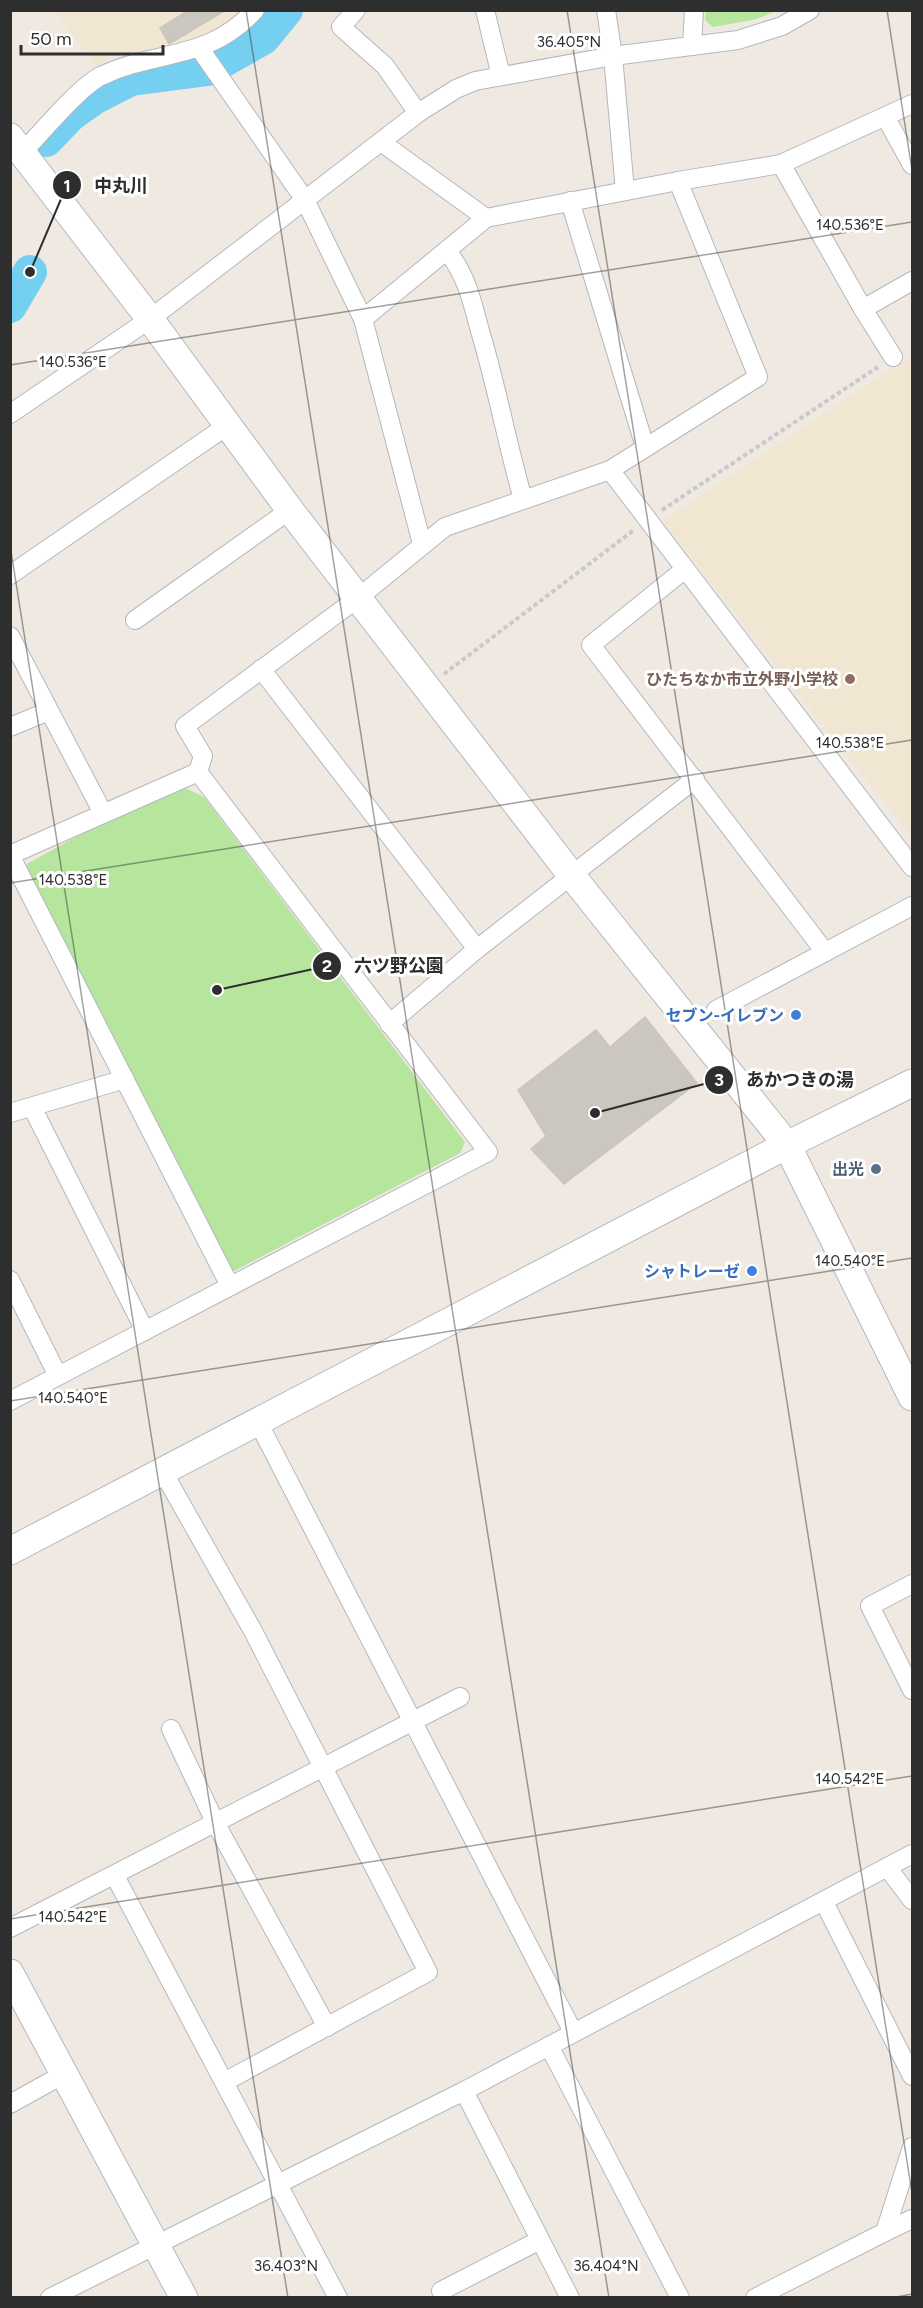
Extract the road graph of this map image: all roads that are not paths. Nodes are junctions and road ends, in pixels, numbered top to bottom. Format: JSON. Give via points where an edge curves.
{"nodes":[{"id":1,"x":255,"y":10,"type":"edge"},
{"id":2,"x":356,"y":10,"type":"edge"},
{"id":3,"x":485,"y":10,"type":"edge"},
{"id":4,"x":606,"y":10,"type":"edge"},
{"id":5,"x":694,"y":10,"type":"edge"},
{"id":6,"x":810,"y":10,"type":"edge"},
{"id":7,"x":692,"y":46,"type":"junction"},
{"id":8,"x":200,"y":49,"type":"junction"},
{"id":9,"x":614,"y":56,"type":"junction"},
{"id":10,"x":501,"y":76,"type":"junction"},
{"id":11,"x":912,"y":104,"type":"edge"},
{"id":12,"x":418,"y":113,"type":"junction"},
{"id":13,"x":886,"y":118,"type":"junction"},
{"id":14,"x":381,"y":142,"type":"junction"},
{"id":15,"x":16,"y":145,"type":"edge"},
{"id":16,"x":781,"y":164,"type":"junction"},
{"id":17,"x":912,"y":165,"type":"edge"},
{"id":18,"x":678,"y":181,"type":"junction"},
{"id":19,"x":624,"y":191,"type":"junction"},
{"id":20,"x":305,"y":200,"type":"junction"},
{"id":21,"x":570,"y":201,"type":"junction"},
{"id":22,"x":486,"y":218,"type":"junction"},
{"id":23,"x":448,"y":252,"type":"junction"},
{"id":24,"x":912,"y":281,"type":"edge"},
{"id":25,"x":863,"y":309,"type":"junction"},
{"id":26,"x":150,"y":319,"type":"junction"},
{"id":27,"x":363,"y":319,"type":"junction"},
{"id":28,"x":893,"y":357,"type":"dead end"},
{"id":29,"x":12,"y":410,"type":"edge"},
{"id":30,"x":228,"y":425,"type":"junction"},
{"id":31,"x":645,"y":447,"type":"junction"},
{"id":32,"x":610,"y":470,"type":"junction"},
{"id":33,"x":524,"y":500,"type":"junction"},
{"id":34,"x":290,"y":510,"type":"junction"},
{"id":35,"x":422,"y":543,"type":"junction"},
{"id":36,"x":685,"y":569,"type":"junction"},
{"id":37,"x":10,"y":575,"type":"edge"},
{"id":38,"x":358,"y":598,"type":"junction"},
{"id":39,"x":135,"y":621,"type":"dead end"},
{"id":40,"x":10,"y":636,"type":"edge"},
{"id":41,"x":261,"y":669,"type":"junction"},
{"id":42,"x":49,"y":711,"type":"junction"},
{"id":43,"x":10,"y":727,"type":"edge"},
{"id":44,"x":198,"y":772,"type":"junction"},
{"id":45,"x":695,"y":779,"type":"junction"},
{"id":46,"x":103,"y":813,"type":"junction"},
{"id":47,"x":10,"y":855,"type":"edge"},
{"id":48,"x":912,"y":867,"type":"edge"},
{"id":49,"x":572,"y":876,"type":"junction"},
{"id":50,"x":912,"y":906,"type":"edge"},
{"id":51,"x":477,"y":949,"type":"junction"},
{"id":52,"x":825,"y":952,"type":"junction"},
{"id":53,"x":716,"y":1010,"type":"dead end"},
{"id":54,"x":389,"y":1024,"type":"junction"},
{"id":55,"x":125,"y":1079,"type":"junction"},
{"id":56,"x":912,"y":1083,"type":"edge"},
{"id":57,"x":18,"y":1107,"type":"edge"},
{"id":58,"x":787,"y":1145,"type":"junction"},
{"id":59,"x":10,"y":1280,"type":"edge"},
{"id":60,"x":231,"y":1286,"type":"junction"},
{"id":61,"x":145,"y":1331,"type":"junction"},
{"id":62,"x":58,"y":1376,"type":"junction"},
{"id":63,"x":912,"y":1397,"type":"edge"},
{"id":64,"x":10,"y":1401,"type":"edge"},
{"id":65,"x":258,"y":1422,"type":"junction"},
{"id":66,"x":163,"y":1472,"type":"junction"},
{"id":67,"x":10,"y":1551,"type":"edge"},
{"id":68,"x":912,"y":1584,"type":"edge"},
{"id":69,"x":912,"y":1690,"type":"edge"},
{"id":70,"x":460,"y":1697,"type":"dead end"},
{"id":71,"x":411,"y":1722,"type":"junction"},
{"id":72,"x":171,"y":1729,"type":"dead end"},
{"id":73,"x":322,"y":1768,"type":"junction"},
{"id":74,"x":216,"y":1824,"type":"junction"},
{"id":75,"x":912,"y":1854,"type":"edge"},
{"id":76,"x":887,"y":1867,"type":"junction"},
{"id":77,"x":115,"y":1876,"type":"junction"},
{"id":78,"x":912,"y":1900,"type":"edge"},
{"id":79,"x":824,"y":1902,"type":"junction"},
{"id":80,"x":10,"y":1929,"type":"edge"},
{"id":81,"x":10,"y":1973,"type":"edge"},
{"id":82,"x":327,"y":2027,"type":"junction"},
{"id":83,"x":573,"y":2032,"type":"junction"},
{"id":84,"x":549,"y":2046,"type":"junction"},
{"id":85,"x":64,"y":2074,"type":"junction"},
{"id":86,"x":912,"y":2076,"type":"edge"},
{"id":87,"x":226,"y":2081,"type":"junction"},
{"id":88,"x":464,"y":2091,"type":"junction"},
{"id":89,"x":10,"y":2104,"type":"edge"},
{"id":90,"x":912,"y":2147,"type":"edge"},
{"id":91,"x":279,"y":2182,"type":"junction"},
{"id":92,"x":912,"y":2219,"type":"edge"},
{"id":93,"x":885,"y":2232,"type":"junction"},
{"id":94,"x":540,"y":2240,"type":"junction"},
{"id":95,"x":156,"y":2243,"type":"junction"},
{"id":96,"x":441,"y":2291,"type":"dead end"},
{"id":97,"x":50,"y":2298,"type":"edge"},
{"id":98,"x":184,"y":2298,"type":"edge"},
{"id":99,"x":338,"y":2298,"type":"edge"},
{"id":100,"x":570,"y":2298,"type":"edge"},
{"id":101,"x":680,"y":2298,"type":"edge"},
{"id":102,"x":755,"y":2298,"type":"edge"}],
"edges":[{"from":1,"to":8,"type":"street","via":[[240,27]]},
{"from":2,"to":12,"type":"street","via":[[341,27],[385,66]]},
{"from":3,"to":10,"type":"street"},
{"from":4,"to":9,"type":"street"},
{"from":5,"to":7,"type":"street"},
{"from":6,"to":7,"type":"street","via":[[782,26],[738,40]]},
{"from":7,"to":9,"type":"street"},
{"from":8,"to":15,"type":"street","via":[[99,77]]},
{"from":8,"to":20,"type":"street"},
{"from":9,"to":10,"type":"street"},
{"from":9,"to":19,"type":"street"},
{"from":10,"to":12,"type":"street","via":[[456,89]]},
{"from":11,"to":13,"type":"street"},
{"from":12,"to":14,"type":"street"},
{"from":13,"to":16,"type":"street"},
{"from":13,"to":17,"type":"street"},
{"from":14,"to":20,"type":"street"},
{"from":14,"to":22,"type":"street"},
{"from":15,"to":26,"type":"street"},
{"from":16,"to":18,"type":"street"},
{"from":16,"to":25,"type":"street"},
{"from":18,"to":19,"type":"street"},
{"from":18,"to":31,"type":"street","via":[[758,377]]},
{"from":19,"to":21,"type":"street"},
{"from":20,"to":26,"type":"street"},
{"from":20,"to":27,"type":"street"},
{"from":21,"to":22,"type":"street"},
{"from":21,"to":31,"type":"street"},
{"from":22,"to":23,"type":"street"},
{"from":23,"to":27,"type":"street"},
{"from":23,"to":33,"type":"street","via":[[463,272],[498,390]]},
{"from":24,"to":25,"type":"street"},
{"from":25,"to":28,"type":"street"},
{"from":26,"to":29,"type":"street"},
{"from":26,"to":30,"type":"street"},
{"from":27,"to":35,"type":"street"},
{"from":30,"to":34,"type":"street"},
{"from":30,"to":37,"type":"street"},
{"from":31,"to":32,"type":"street"},
{"from":32,"to":33,"type":"street"},
{"from":32,"to":36,"type":"street"},
{"from":33,"to":35,"type":"street","via":[[445,527]]},
{"from":34,"to":38,"type":"street"},
{"from":34,"to":39,"type":"street"},
{"from":35,"to":38,"type":"street"},
{"from":36,"to":45,"type":"street","via":[[591,645]]},
{"from":36,"to":48,"type":"street"},
{"from":38,"to":41,"type":"street"},
{"from":38,"to":49,"type":"street"},
{"from":40,"to":42,"type":"street"},
{"from":41,"to":44,"type":"street","via":[[185,726],[203,756]]},
{"from":41,"to":51,"type":"street"},
{"from":42,"to":43,"type":"street"},
{"from":42,"to":46,"type":"street"},
{"from":44,"to":46,"type":"street"},
{"from":44,"to":54,"type":"street"},
{"from":45,"to":49,"type":"street"},
{"from":45,"to":52,"type":"street"},
{"from":46,"to":47,"type":"street"},
{"from":47,"to":55,"type":"street"},
{"from":49,"to":51,"type":"street"},
{"from":49,"to":58,"type":"street"},
{"from":50,"to":52,"type":"street"},
{"from":51,"to":54,"type":"street"},
{"from":52,"to":53,"type":"street"},
{"from":54,"to":60,"type":"street","via":[[488,1152]]},
{"from":55,"to":57,"type":"street"},
{"from":55,"to":60,"type":"street"},
{"from":56,"to":58,"type":"street"},
{"from":57,"to":61,"type":"street"},
{"from":58,"to":63,"type":"street"},
{"from":58,"to":65,"type":"street"},
{"from":59,"to":62,"type":"street"},
{"from":60,"to":61,"type":"street"},
{"from":61,"to":62,"type":"street"},
{"from":62,"to":64,"type":"street"},
{"from":65,"to":66,"type":"street"},
{"from":65,"to":71,"type":"street"},
{"from":66,"to":67,"type":"street"},
{"from":66,"to":73,"type":"street","via":[[253,1631]]},
{"from":68,"to":69,"type":"street","via":[[870,1606]]},
{"from":70,"to":71,"type":"street"},
{"from":71,"to":73,"type":"street"},
{"from":71,"to":83,"type":"street"},
{"from":72,"to":74,"type":"street"},
{"from":73,"to":74,"type":"street"},
{"from":73,"to":82,"type":"street","via":[[428,1972]]},
{"from":74,"to":77,"type":"street"},
{"from":74,"to":82,"type":"street"},
{"from":75,"to":76,"type":"street"},
{"from":76,"to":78,"type":"street"},
{"from":76,"to":79,"type":"street"},
{"from":77,"to":80,"type":"street"},
{"from":77,"to":87,"type":"street"},
{"from":79,"to":83,"type":"street"},
{"from":79,"to":86,"type":"street"},
{"from":81,"to":85,"type":"street"},
{"from":82,"to":87,"type":"street"},
{"from":83,"to":84,"type":"street"},
{"from":84,"to":88,"type":"street"},
{"from":84,"to":101,"type":"street"},
{"from":85,"to":89,"type":"street"},
{"from":85,"to":95,"type":"street"},
{"from":87,"to":91,"type":"street"},
{"from":88,"to":91,"type":"street"},
{"from":88,"to":94,"type":"street"},
{"from":90,"to":93,"type":"street"},
{"from":91,"to":95,"type":"street"},
{"from":91,"to":99,"type":"street"},
{"from":92,"to":93,"type":"street"},
{"from":93,"to":102,"type":"street"},
{"from":94,"to":96,"type":"street"},
{"from":94,"to":100,"type":"street"},
{"from":95,"to":97,"type":"street"},
{"from":95,"to":98,"type":"street"}]}
